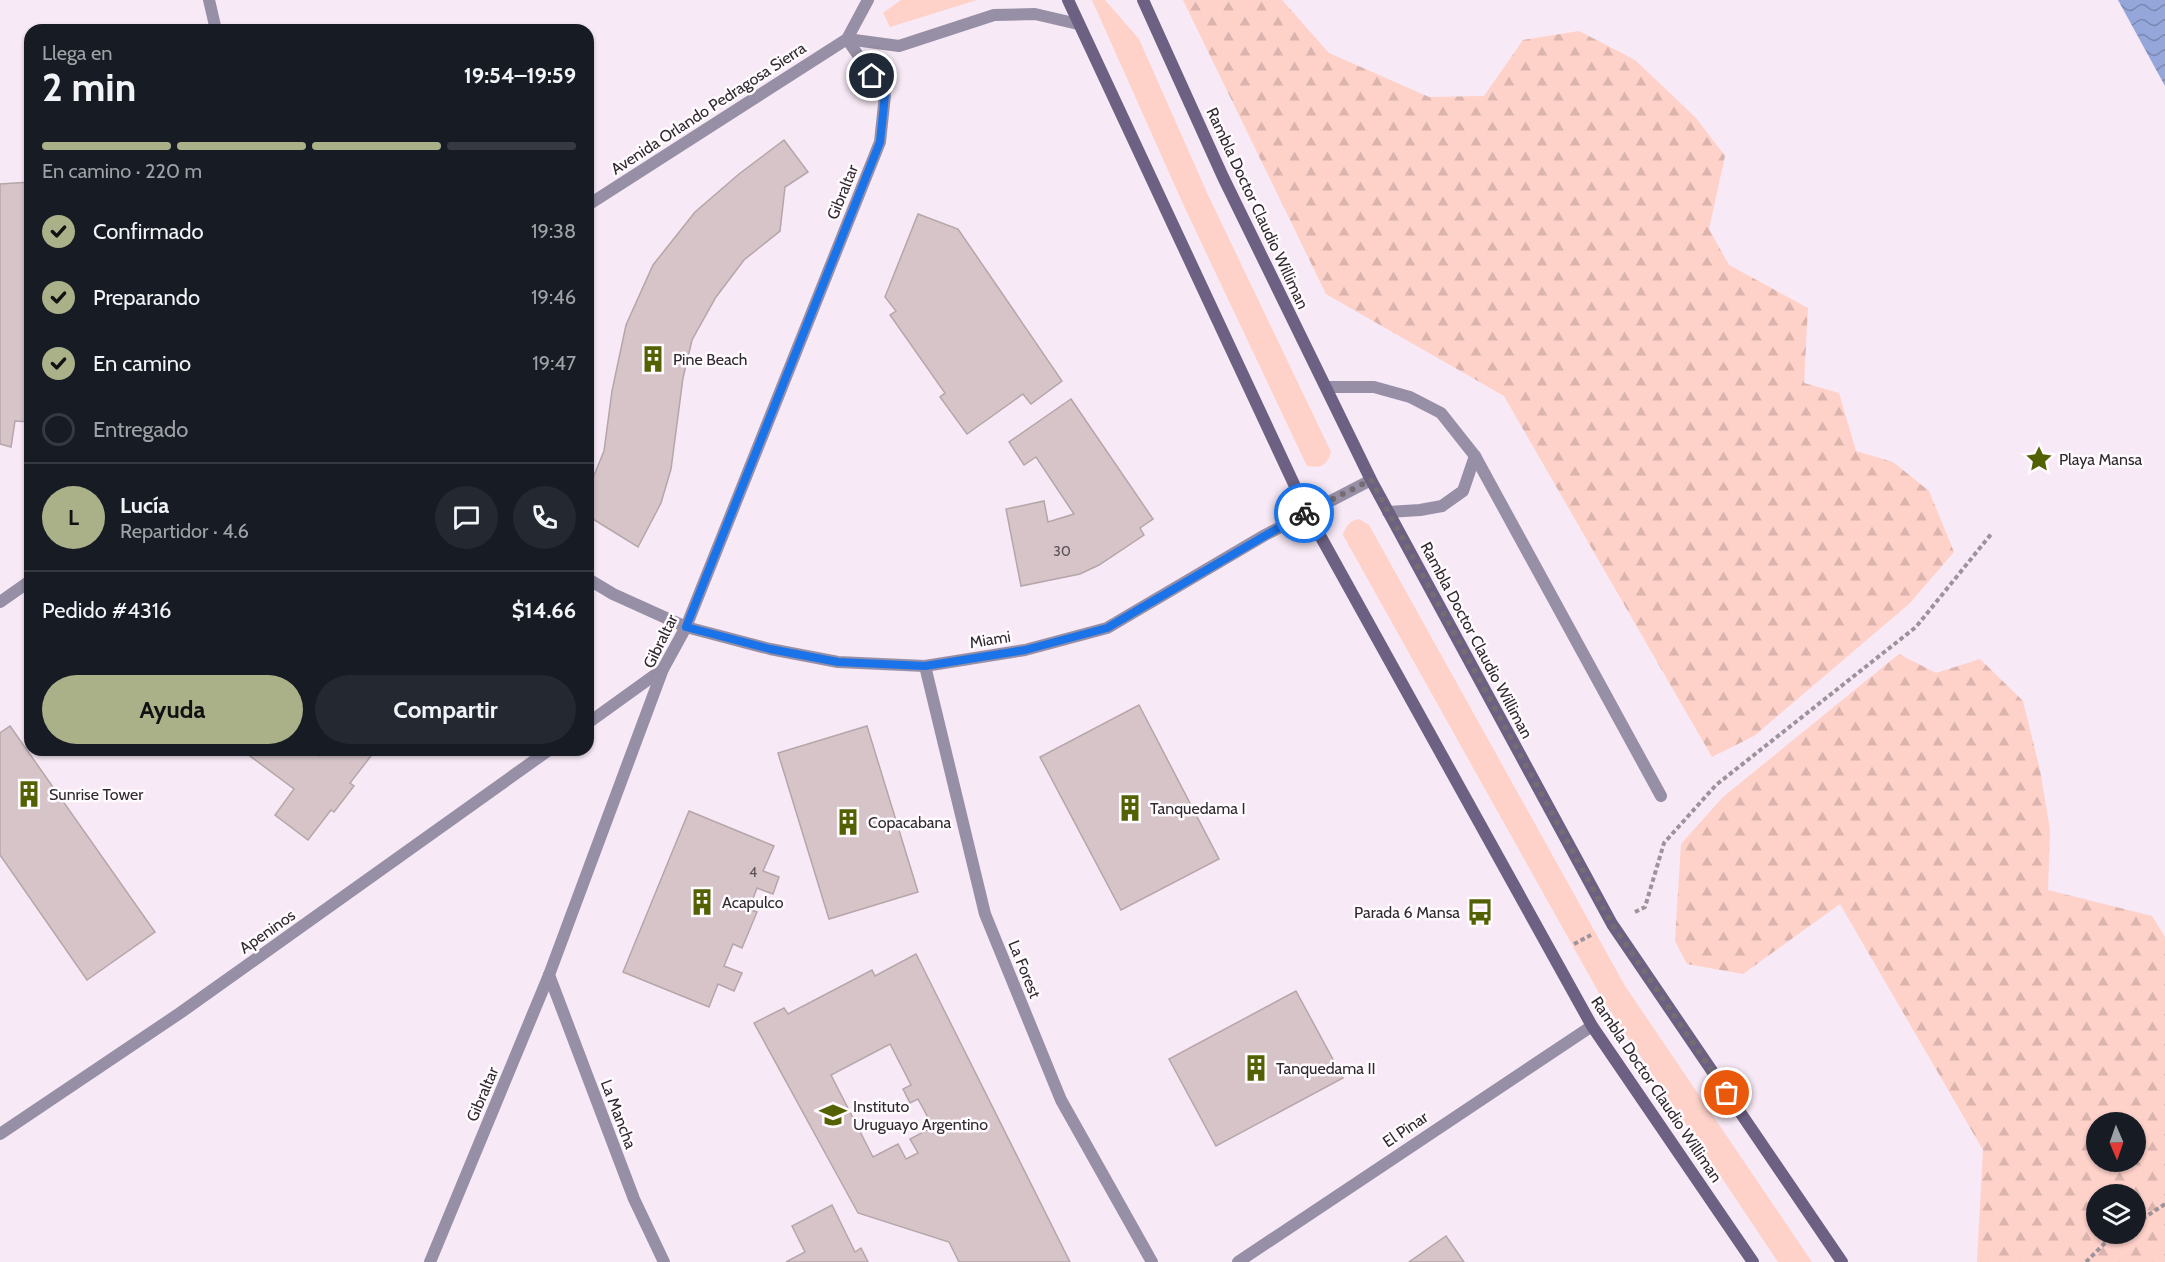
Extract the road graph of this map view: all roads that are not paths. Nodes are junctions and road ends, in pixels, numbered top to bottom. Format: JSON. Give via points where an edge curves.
{"nodes":[{"id":1,"x":209,"y":0,"type":"edge"},
{"id":2,"x":868,"y":0,"type":"edge"},
{"id":3,"x":1068,"y":0,"type":"edge"},
{"id":4,"x":1143,"y":0,"type":"edge"},
{"id":5,"x":215,"y":24,"type":"edge"},
{"id":6,"x":1078,"y":24,"type":"junction"},
{"id":7,"x":847,"y":39,"type":"junction"},
{"id":8,"x":594,"y":201,"type":"edge"},
{"id":9,"x":1326,"y":387,"type":"junction"},
{"id":10,"x":1474,"y":456,"type":"junction"},
{"id":11,"x":1371,"y":480,"type":"junction"},
{"id":12,"x":1307,"y":512,"type":"junction"},
{"id":13,"x":1388,"y":512,"type":"junction"},
{"id":14,"x":594,"y":583,"type":"edge"},
{"id":15,"x":24,"y":585,"type":"edge"},
{"id":16,"x":0,"y":602,"type":"edge"},
{"id":17,"x":686,"y":627,"type":"junction"},
{"id":18,"x":925,"y":666,"type":"junction"},
{"id":19,"x":663,"y":669,"type":"junction"},
{"id":20,"x":594,"y":719,"type":"edge"},
{"id":21,"x":541,"y":756,"type":"edge"},
{"id":22,"x":1661,"y":796,"type":"dead end"},
{"id":23,"x":549,"y":975,"type":"junction"},
{"id":24,"x":1592,"y":1026,"type":"junction"},
{"id":25,"x":0,"y":1134,"type":"edge"},
{"id":26,"x":430,"y":1262,"type":"edge"},
{"id":27,"x":664,"y":1262,"type":"edge"},
{"id":28,"x":1152,"y":1262,"type":"edge"},
{"id":29,"x":1238,"y":1262,"type":"edge"},
{"id":30,"x":1753,"y":1262,"type":"edge"},
{"id":31,"x":1842,"y":1262,"type":"edge"}],
"edges":[{"from":1,"to":5,"type":"street"},
{"from":2,"to":7,"type":"street","name":"Avenida Orlando Pedragosa Sierra"},
{"from":3,"to":6,"type":"main road","name":"Rambla Doctor Claudio Williman"},
{"from":4,"to":9,"type":"main road","name":"Rambla Doctor Claudio Williman"},
{"from":6,"to":7,"type":"street","via":[[1035,14],[994,15],[899,46]]},
{"from":6,"to":12,"type":"main road","name":"Rambla Doctor Claudio Williman"},
{"from":7,"to":8,"type":"street","name":"Avenida Orlando Pedragosa Sierra"},
{"from":7,"to":17,"type":"street","name":"Gibraltar","via":[[885,95],[880,142]]},
{"from":9,"to":10,"type":"street","via":[[1374,387],[1410,397],[1441,412]]},
{"from":9,"to":11,"type":"main road","name":"Rambla Doctor Claudio Williman"},
{"from":10,"to":13,"type":"street","via":[[1463,491],[1442,506]]},
{"from":10,"to":22,"type":"street"},
{"from":11,"to":12,"type":"street","name":"Miami"},
{"from":11,"to":13,"type":"main road","name":"Rambla Doctor Claudio Williman"},
{"from":12,"to":18,"type":"street","name":"Miami","via":[[1107,628],[1025,650]]},
{"from":12,"to":24,"type":"main road","name":"Rambla Doctor Claudio Williman"},
{"from":13,"to":31,"type":"main road","name":"Rambla Doctor Claudio Williman","via":[[1612,924]]},
{"from":14,"to":17,"type":"street","name":"Miami"},
{"from":15,"to":16,"type":"street"},
{"from":17,"to":18,"type":"street","name":"Miami","via":[[838,662]]},
{"from":17,"to":19,"type":"street","name":"Gibraltar"},
{"from":18,"to":28,"type":"street","name":"La Forest","via":[[985,914],[1061,1100]]},
{"from":19,"to":20,"type":"street"},
{"from":19,"to":23,"type":"street","name":"Gibraltar"},
{"from":21,"to":25,"type":"street","name":"Apeninos","via":[[180,1012]]},
{"from":23,"to":26,"type":"street","name":"Gibraltar"},
{"from":23,"to":27,"type":"street","name":"La Mancha","via":[[634,1199]]},
{"from":24,"to":29,"type":"street","name":"El Pinar"},
{"from":24,"to":30,"type":"main road","name":"Rambla Doctor Claudio Williman"}]}
